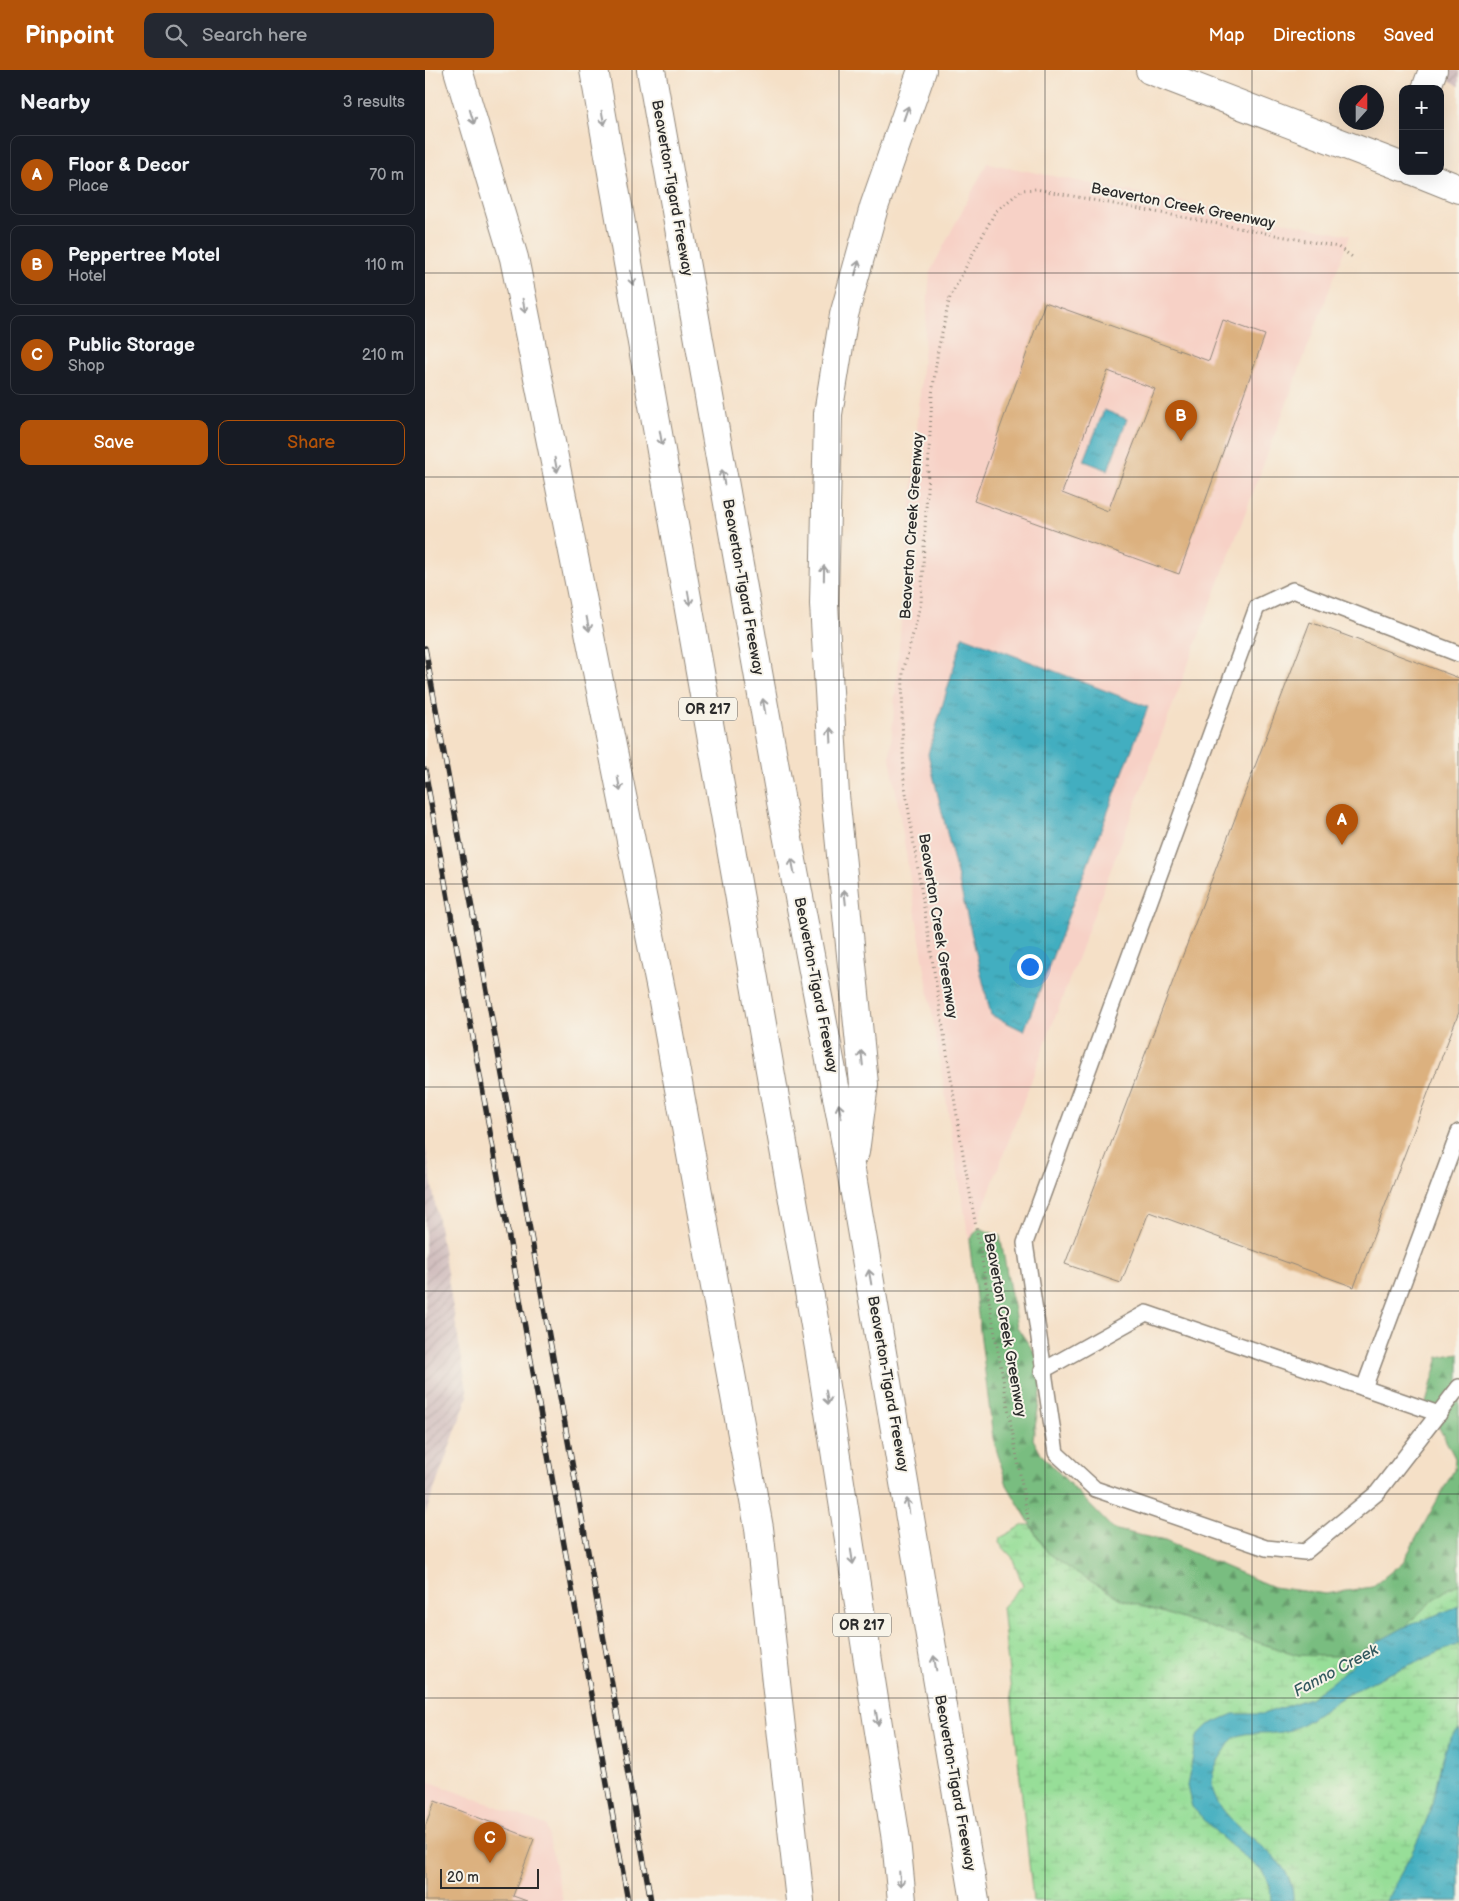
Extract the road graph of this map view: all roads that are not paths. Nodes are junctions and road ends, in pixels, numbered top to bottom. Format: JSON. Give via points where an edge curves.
{"nodes":[{"id":1,"x":458,"y":70,"type":"edge"},
{"id":2,"x":594,"y":70,"type":"edge"},
{"id":3,"x":651,"y":70,"type":"edge"},
{"id":4,"x":922,"y":70,"type":"edge"},
{"id":5,"x":1150,"y":70,"type":"edge"},
{"id":6,"x":1433,"y":70,"type":"edge"},
{"id":7,"x":1427,"y":85,"type":"edge"},
{"id":8,"x":1399,"y":161,"type":"edge"},
{"id":9,"x":1429,"y":175,"type":"edge"},
{"id":10,"x":1459,"y":189,"type":"edge"},
{"id":11,"x":1459,"y":654,"type":"edge"},
{"id":12,"x":1459,"y":1132,"type":"edge"},
{"id":13,"x":852,"y":1176,"type":"junction"},
{"id":14,"x":1042,"y":1371,"type":"junction"},
{"id":15,"x":1459,"y":1387,"type":"edge"},
{"id":16,"x":1364,"y":1388,"type":"junction"},
{"id":17,"x":1439,"y":1414,"type":"junction"},
{"id":18,"x":800,"y":1901,"type":"edge"},
{"id":19,"x":902,"y":1901,"type":"edge"},
{"id":20,"x":975,"y":1901,"type":"edge"}],
"edges":[{"from":1,"to":18,"type":"main road","one_way":true,"via":[[514,258],[661,990],[759,1528]]},
{"from":2,"to":19,"type":"main road","number":"OR 217","one_way":true,"via":[[819,1348],[896,1840]]},
{"from":13,"to":3,"type":"main road","name":"Beaverton-Tigard Freeway","one_way":true,"via":[[783,813]]},
{"from":13,"to":4,"type":"main road","one_way":true,"via":[[865,1084],[835,795],[823,604],[828,414],[844,315],[874,207]]},
{"from":5,"to":8,"type":"main road"},
{"from":6,"to":7,"type":"main road"},
{"from":9,"to":10,"type":"main road"},
{"from":11,"to":14,"type":"lane","via":[[1293,590],[1257,608],[1025,1244]]},
{"from":12,"to":16,"type":"lane"},
{"from":20,"to":13,"type":"main road","name":"Beaverton-Tigard Freeway","one_way":true},
{"from":14,"to":16,"type":"lane","via":[[1146,1313]]},
{"from":14,"to":17,"type":"lane","via":[[1056,1453],[1095,1489],[1266,1548],[1305,1552],[1377,1493]]},
{"from":15,"to":17,"type":"lane"},
{"from":16,"to":17,"type":"lane"}]}
